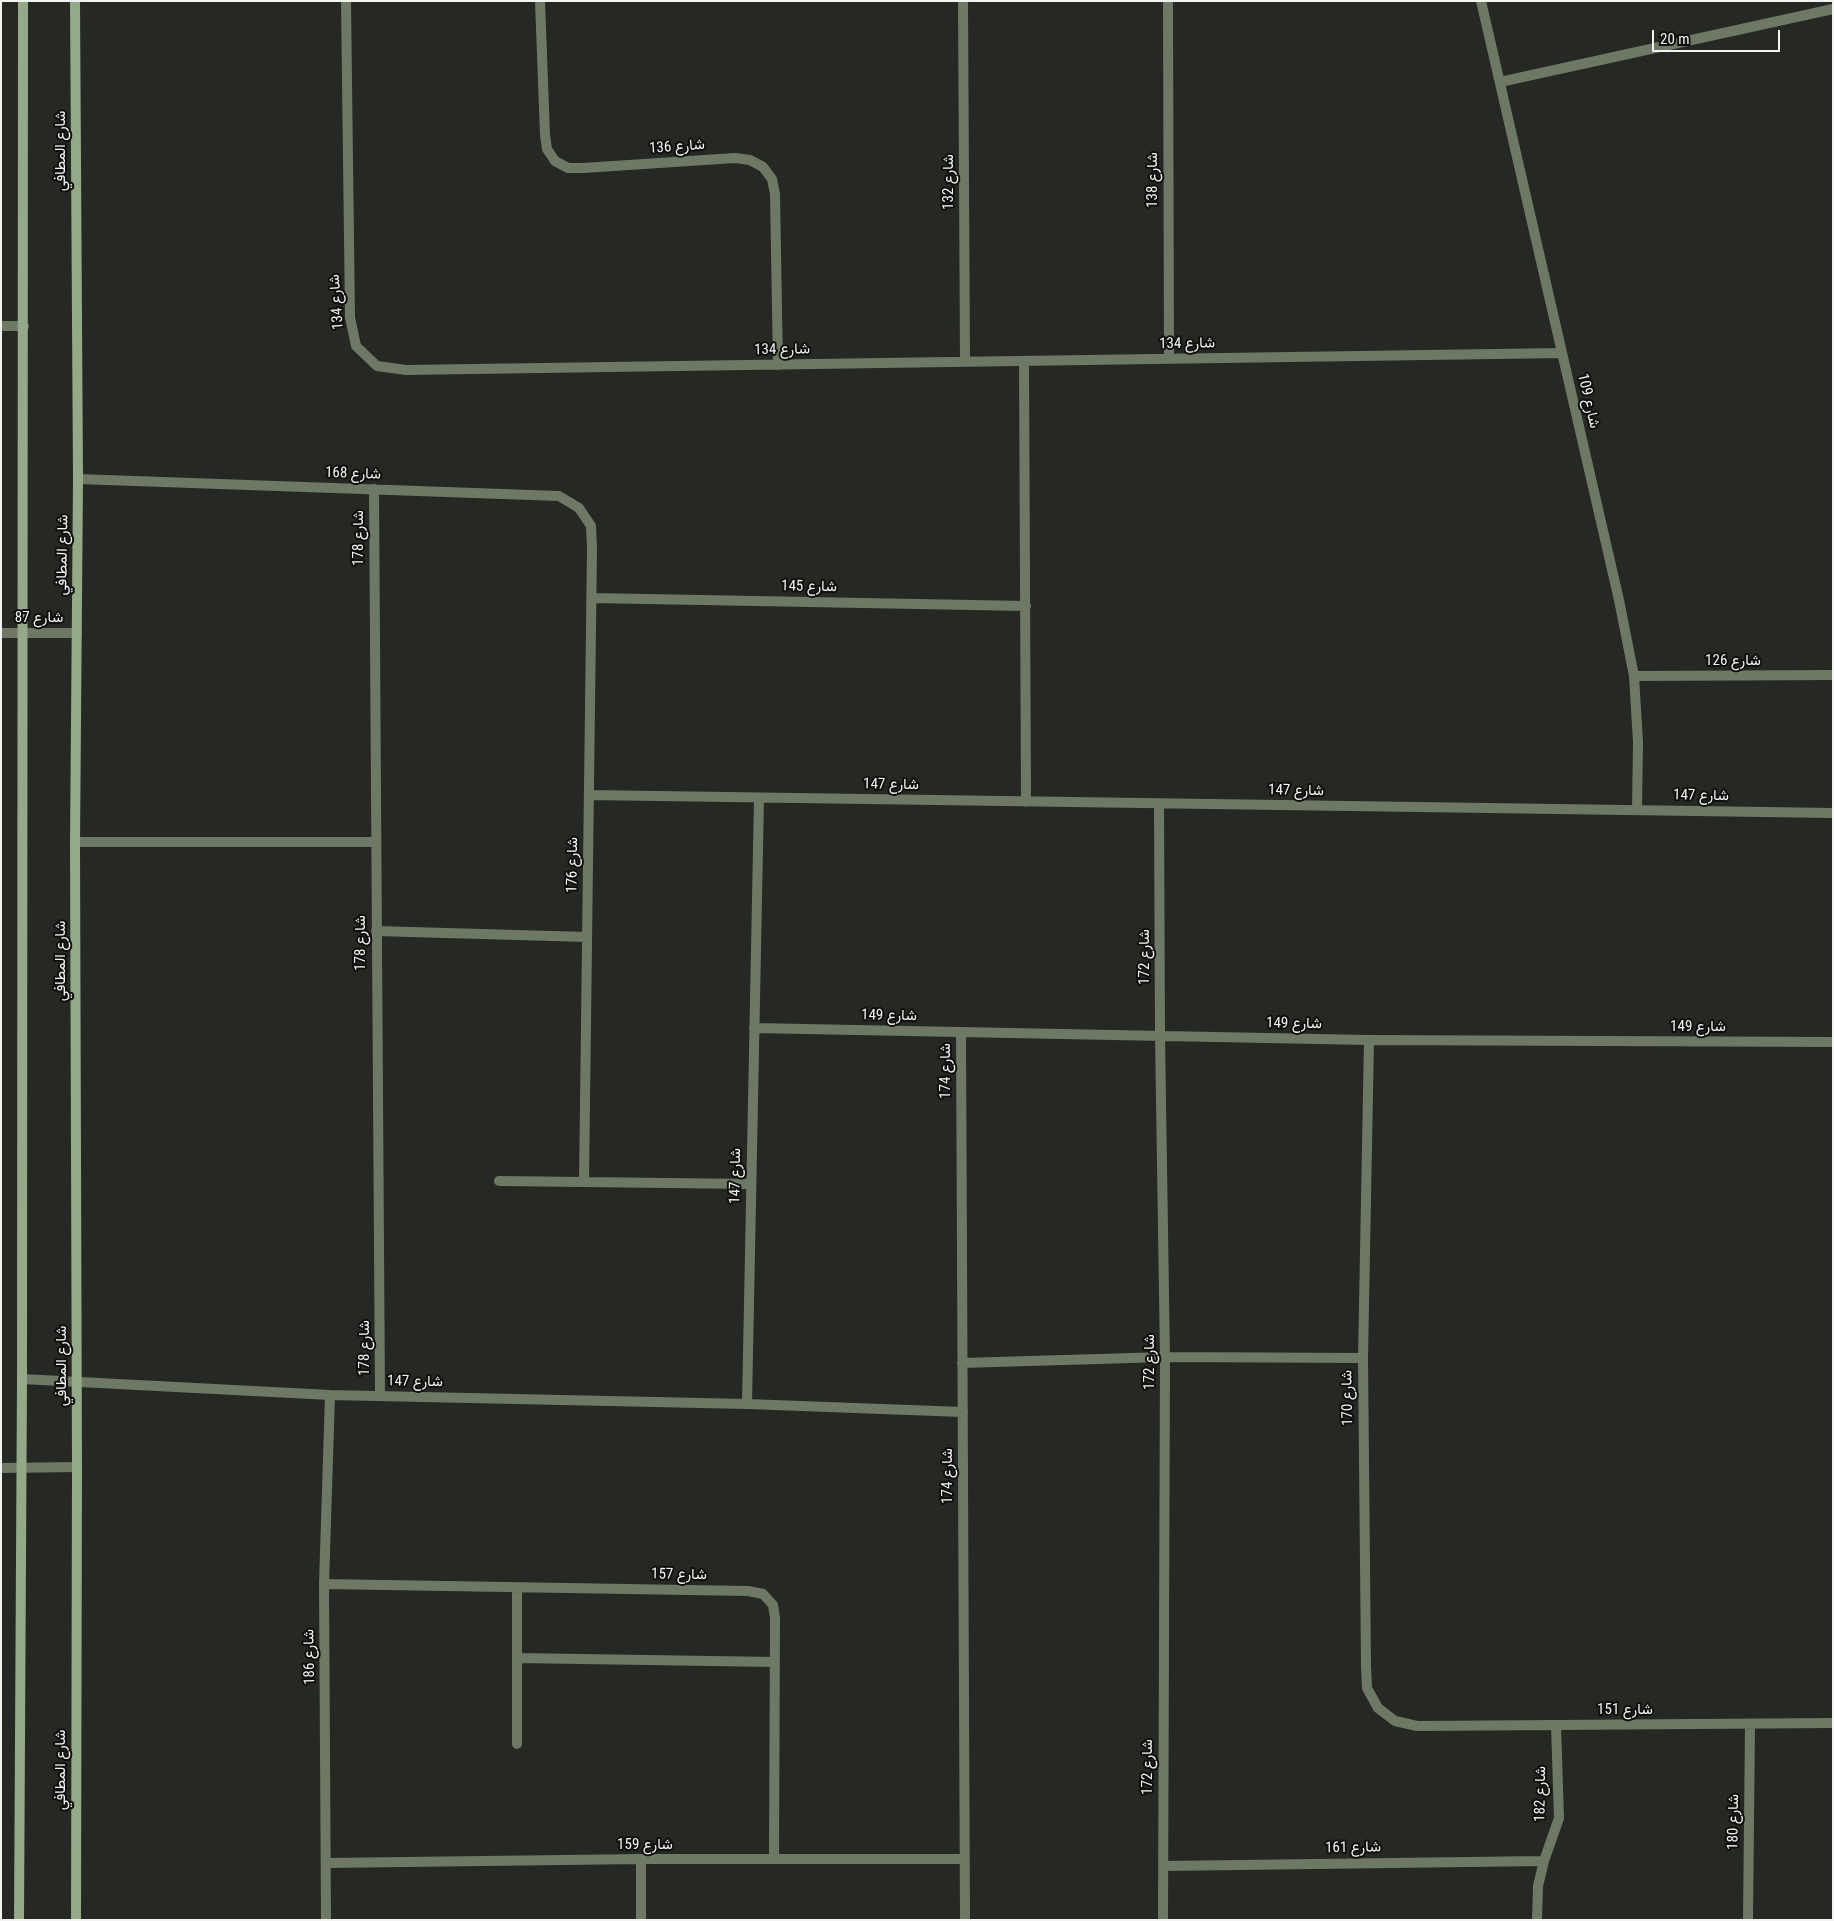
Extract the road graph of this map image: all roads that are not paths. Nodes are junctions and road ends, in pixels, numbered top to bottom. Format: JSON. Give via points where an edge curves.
{"nodes":[{"id":1,"x":23,"y":1,"type":"edge"},
{"id":2,"x":75,"y":1,"type":"edge"},
{"id":3,"x":346,"y":1,"type":"edge"},
{"id":4,"x":540,"y":1,"type":"edge"},
{"id":5,"x":963,"y":1,"type":"edge"},
{"id":6,"x":1168,"y":1,"type":"edge"},
{"id":7,"x":1481,"y":1,"type":"edge"},
{"id":8,"x":1833,"y":9,"type":"edge"},
{"id":9,"x":1500,"y":82,"type":"junction"},
{"id":10,"x":1,"y":326,"type":"edge"},
{"id":11,"x":24,"y":326,"type":"junction"},
{"id":12,"x":1562,"y":353,"type":"junction"},
{"id":13,"x":1169,"y":359,"type":"junction"},
{"id":14,"x":1024,"y":361,"type":"junction"},
{"id":15,"x":965,"y":362,"type":"junction"},
{"id":16,"x":778,"y":365,"type":"junction"},
{"id":17,"x":78,"y":479,"type":"junction"},
{"id":18,"x":374,"y":489,"type":"junction"},
{"id":19,"x":592,"y":548,"type":"joint"},
{"id":20,"x":592,"y":598,"type":"junction"},
{"id":21,"x":1026,"y":606,"type":"junction"},
{"id":22,"x":23,"y":632,"type":"junction"},
{"id":23,"x":1,"y":633,"type":"edge"},
{"id":24,"x":77,"y":633,"type":"junction"},
{"id":25,"x":1833,"y":675,"type":"edge"},
{"id":26,"x":1634,"y":676,"type":"junction"},
{"id":27,"x":589,"y":795,"type":"junction"},
{"id":28,"x":759,"y":798,"type":"junction"},
{"id":29,"x":1026,"y":802,"type":"junction"},
{"id":30,"x":1159,"y":804,"type":"junction"},
{"id":31,"x":1637,"y":810,"type":"junction"},
{"id":32,"x":1833,"y":813,"type":"edge"},
{"id":33,"x":76,"y":842,"type":"junction"},
{"id":34,"x":376,"y":842,"type":"junction"},
{"id":35,"x":376,"y":931,"type":"junction"},
{"id":36,"x":588,"y":937,"type":"junction"},
{"id":37,"x":754,"y":1028,"type":"junction"},
{"id":38,"x":961,"y":1032,"type":"junction"},
{"id":39,"x":1160,"y":1036,"type":"junction"},
{"id":40,"x":1368,"y":1040,"type":"junction"},
{"id":41,"x":1833,"y":1042,"type":"edge"},
{"id":42,"x":499,"y":1181,"type":"dead end"},
{"id":43,"x":584,"y":1182,"type":"junction"},
{"id":44,"x":751,"y":1184,"type":"junction"},
{"id":45,"x":1165,"y":1357,"type":"junction"},
{"id":46,"x":1363,"y":1358,"type":"junction"},
{"id":47,"x":962,"y":1363,"type":"junction"},
{"id":48,"x":22,"y":1379,"type":"junction"},
{"id":49,"x":77,"y":1382,"type":"junction"},
{"id":50,"x":330,"y":1394,"type":"junction"},
{"id":51,"x":380,"y":1396,"type":"junction"},
{"id":52,"x":747,"y":1404,"type":"junction"},
{"id":53,"x":963,"y":1412,"type":"junction"},
{"id":54,"x":78,"y":1467,"type":"junction"},
{"id":55,"x":1,"y":1468,"type":"edge"},
{"id":56,"x":22,"y":1468,"type":"junction"},
{"id":57,"x":324,"y":1584,"type":"junction"},
{"id":58,"x":517,"y":1588,"type":"junction"},
{"id":59,"x":517,"y":1658,"type":"junction"},
{"id":60,"x":775,"y":1662,"type":"junction"},
{"id":61,"x":1833,"y":1723,"type":"edge"},
{"id":62,"x":1750,"y":1724,"type":"junction"},
{"id":63,"x":1556,"y":1725,"type":"junction"},
{"id":64,"x":1417,"y":1726,"type":"joint"},
{"id":65,"x":517,"y":1744,"type":"dead end"},
{"id":66,"x":641,"y":1859,"type":"junction"},
{"id":67,"x":774,"y":1860,"type":"junction"},
{"id":68,"x":964,"y":1860,"type":"junction"},
{"id":69,"x":1544,"y":1860,"type":"junction"},
{"id":70,"x":327,"y":1863,"type":"junction"},
{"id":71,"x":1163,"y":1866,"type":"junction"},
{"id":72,"x":19,"y":1920,"type":"edge"},
{"id":73,"x":76,"y":1920,"type":"edge"},
{"id":74,"x":326,"y":1920,"type":"edge"},
{"id":75,"x":641,"y":1920,"type":"edge"},
{"id":76,"x":965,"y":1920,"type":"edge"},
{"id":77,"x":1163,"y":1920,"type":"edge"},
{"id":78,"x":1537,"y":1920,"type":"edge"},
{"id":79,"x":1748,"y":1920,"type":"edge"}],
"edges":[{"from":1,"to":11,"type":"street"},
{"from":2,"to":17,"type":"street","name":"شارع المطافي"},
{"from":3,"to":16,"type":"street","name":"شارع 134","via":[[350,317],[356,346],[377,366],[406,370]]},
{"from":4,"to":16,"type":"street","name":"شارع 136","via":[[545,135],[547,149],[555,161],[568,168],[583,168],[734,158],[750,160],[763,167],[772,179],[775,194]]},
{"from":5,"to":15,"type":"street","name":"شارع 132"},
{"from":6,"to":13,"type":"street","name":"شارع 138"},
{"from":7,"to":9,"type":"street","name":"شارع 109"},
{"from":8,"to":9,"type":"street"},
{"from":9,"to":12,"type":"street","name":"شارع 109"},
{"from":10,"to":11,"type":"street"},
{"from":11,"to":22,"type":"street"},
{"from":12,"to":13,"type":"street","name":"شارع 134"},
{"from":12,"to":26,"type":"street","name":"شارع 109"},
{"from":13,"to":14,"type":"street","name":"شارع 134"},
{"from":14,"to":15,"type":"street","name":"شارع 134"},
{"from":14,"to":21,"type":"street"},
{"from":15,"to":16,"type":"street","name":"شارع 134"},
{"from":17,"to":18,"type":"street","name":"شارع 168"},
{"from":17,"to":24,"type":"street","name":"شارع المطافي"},
{"from":18,"to":19,"type":"street","name":"شارع 168","via":[[559,496],[578,508],[591,526]]},
{"from":18,"to":34,"type":"street","name":"شارع 178"},
{"from":19,"to":20,"type":"street","name":"شارع 176"},
{"from":20,"to":21,"type":"street","name":"شارع 145"},
{"from":20,"to":27,"type":"street","name":"شارع 176"},
{"from":21,"to":29,"type":"street"},
{"from":22,"to":23,"type":"street","name":"شارع 87"},
{"from":22,"to":24,"type":"street","name":"شارع 87"},
{"from":22,"to":48,"type":"street"},
{"from":24,"to":33,"type":"street","name":"شارع المطافي"},
{"from":25,"to":26,"type":"street","name":"شارع 126"},
{"from":26,"to":31,"type":"street","name":"شارع 109","via":[[1638,742]]},
{"from":27,"to":28,"type":"street","name":"شارع 147"},
{"from":27,"to":36,"type":"street","name":"شارع 176"},
{"from":28,"to":29,"type":"street","name":"شارع 147"},
{"from":28,"to":37,"type":"street","name":"شارع 147"},
{"from":29,"to":30,"type":"street","name":"شارع 147"},
{"from":30,"to":31,"type":"street","name":"شارع 147"},
{"from":30,"to":39,"type":"street","name":"شارع 172"},
{"from":31,"to":32,"type":"street","name":"شارع 147"},
{"from":33,"to":34,"type":"street"},
{"from":33,"to":49,"type":"street","name":"شارع المطافي"},
{"from":34,"to":35,"type":"street","name":"شارع 178"},
{"from":35,"to":36,"type":"street"},
{"from":35,"to":51,"type":"street","name":"شارع 178"},
{"from":36,"to":43,"type":"street","name":"شارع 176"},
{"from":37,"to":38,"type":"street","name":"شارع 149"},
{"from":37,"to":44,"type":"street","name":"شارع 147"},
{"from":38,"to":39,"type":"street","name":"شارع 149"},
{"from":38,"to":47,"type":"street","name":"شارع 174"},
{"from":39,"to":40,"type":"street","name":"شارع 149"},
{"from":39,"to":45,"type":"street","name":"شارع 172"},
{"from":40,"to":41,"type":"street","name":"شارع 149"},
{"from":40,"to":46,"type":"street","name":"شارع 170"},
{"from":42,"to":43,"type":"street"},
{"from":43,"to":44,"type":"street"},
{"from":44,"to":52,"type":"street","name":"شارع 147"},
{"from":45,"to":46,"type":"street"},
{"from":45,"to":47,"type":"street"},
{"from":45,"to":71,"type":"street","name":"شارع 172"},
{"from":46,"to":64,"type":"street","name":"شارع 170","via":[[1367,1688],[1378,1708],[1395,1722]]},
{"from":47,"to":53,"type":"street","name":"شارع 174"},
{"from":48,"to":49,"type":"street","name":"شارع 147"},
{"from":48,"to":56,"type":"street"},
{"from":49,"to":50,"type":"street","name":"شارع 147"},
{"from":49,"to":54,"type":"street","name":"شارع المطافي"},
{"from":50,"to":51,"type":"street","name":"شارع 147"},
{"from":50,"to":57,"type":"street","name":"شارع 186"},
{"from":51,"to":52,"type":"street","name":"شارع 147"},
{"from":52,"to":53,"type":"street","name":"شارع 147"},
{"from":53,"to":68,"type":"street","name":"شارع 174"},
{"from":54,"to":56,"type":"street"},
{"from":54,"to":73,"type":"street","name":"شارع المطافي"},
{"from":55,"to":56,"type":"street"},
{"from":56,"to":72,"type":"street"},
{"from":57,"to":58,"type":"street","name":"شارع 157"},
{"from":57,"to":70,"type":"street","name":"شارع 186"},
{"from":58,"to":59,"type":"street"},
{"from":58,"to":60,"type":"street","name":"شارع 157","via":[[748,1591],[763,1594],[774,1612]]},
{"from":59,"to":60,"type":"street"},
{"from":59,"to":65,"type":"street"},
{"from":60,"to":67,"type":"street","name":"شارع 157"},
{"from":61,"to":62,"type":"street","name":"شارع 151"},
{"from":62,"to":63,"type":"street","name":"شارع 151"},
{"from":62,"to":79,"type":"street","name":"شارع 180"},
{"from":63,"to":64,"type":"street","name":"شارع 151"},
{"from":63,"to":69,"type":"street","name":"شارع 182","via":[[1559,1818]]},
{"from":66,"to":67,"type":"street","name":"شارع 159"},
{"from":66,"to":70,"type":"street","name":"شارع 159"},
{"from":66,"to":75,"type":"street"},
{"from":67,"to":68,"type":"street","name":"شارع 159"},
{"from":68,"to":76,"type":"street","name":"شارع 174"},
{"from":69,"to":71,"type":"street","name":"شارع 161"},
{"from":69,"to":78,"type":"street","name":"شارع 182","via":[[1538,1886]]},
{"from":70,"to":74,"type":"street","name":"شارع 186"},
{"from":71,"to":77,"type":"street","name":"شارع 172"}]}
